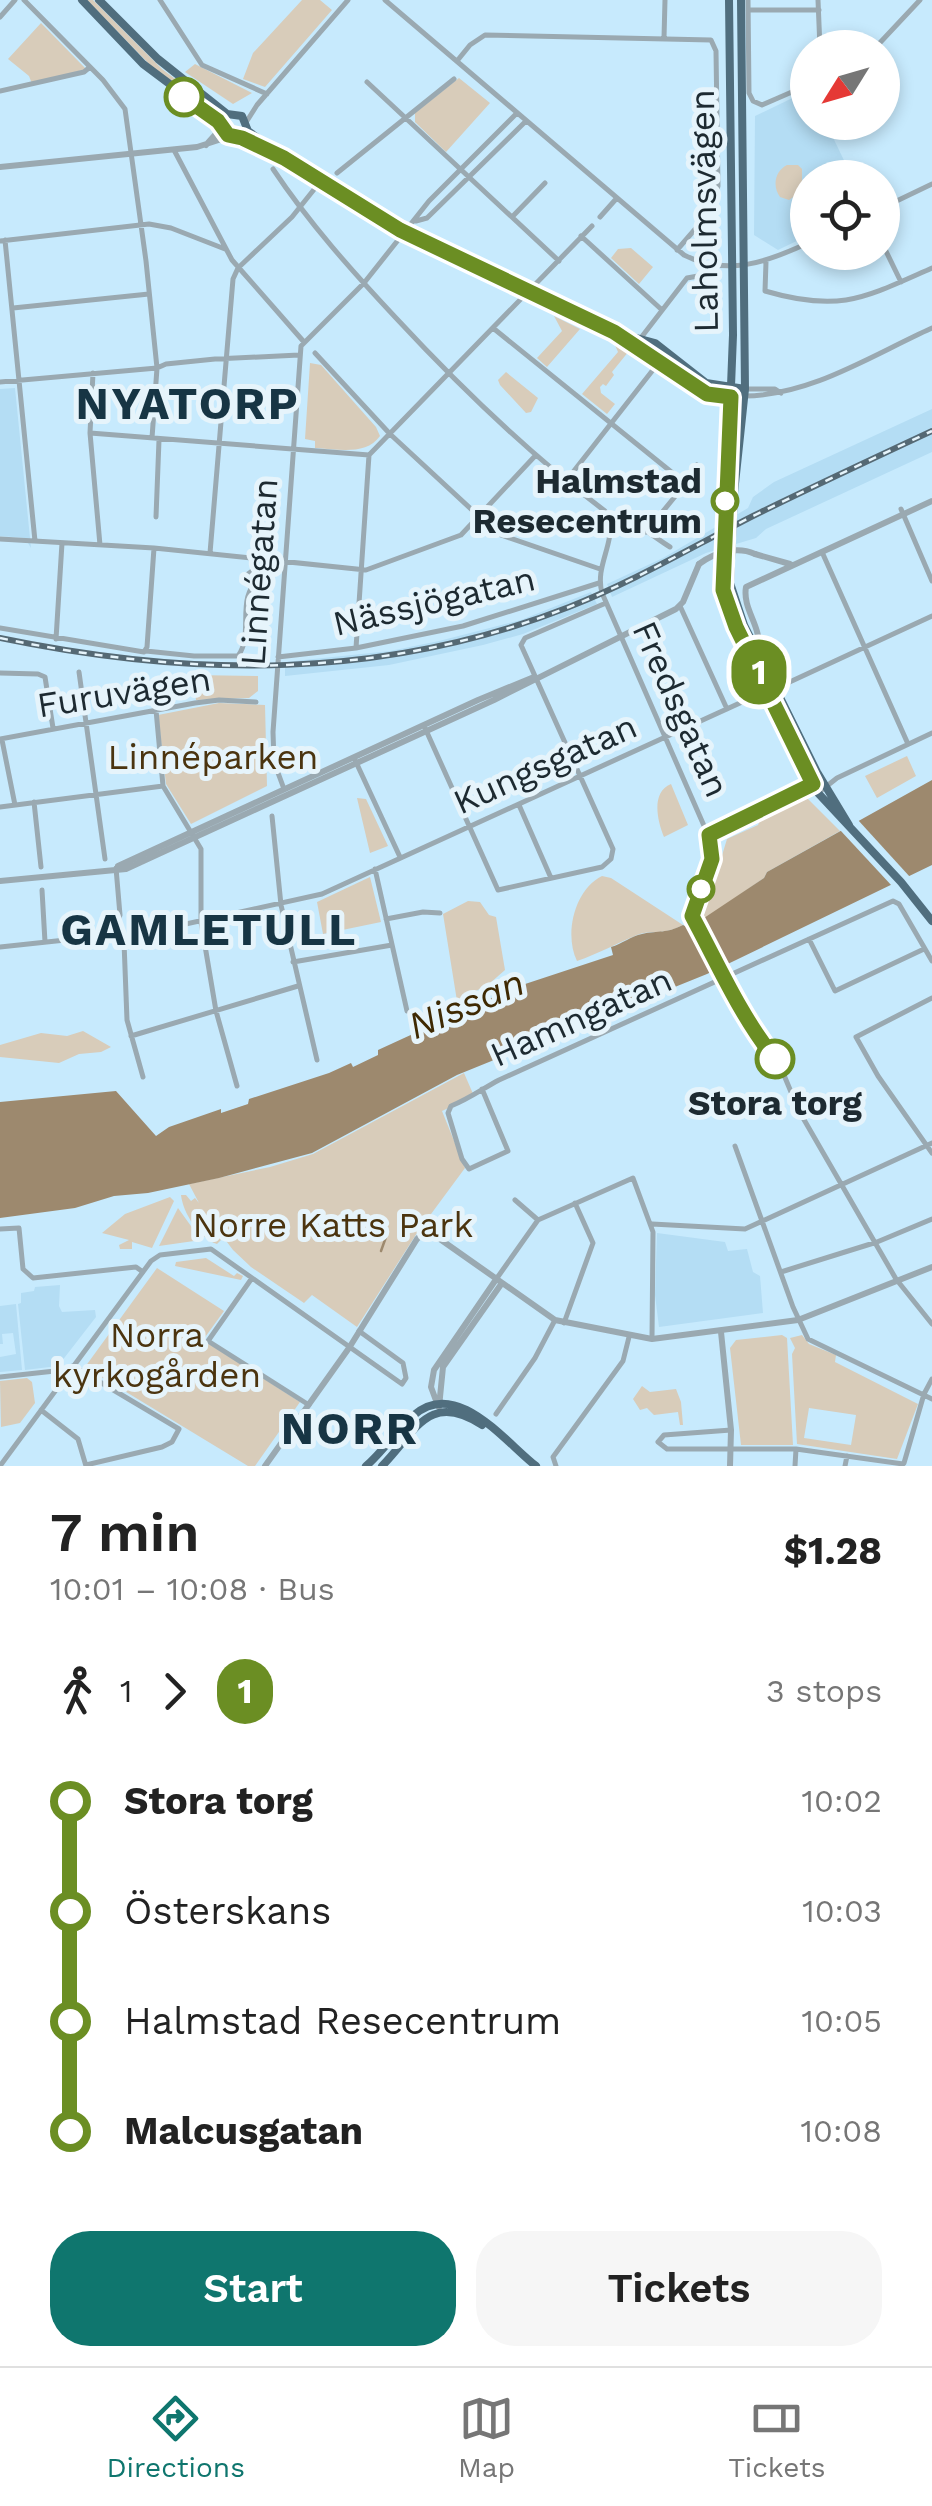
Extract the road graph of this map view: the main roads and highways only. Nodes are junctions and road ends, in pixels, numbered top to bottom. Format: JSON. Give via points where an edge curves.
{"nodes":[{"id":1,"x":82,"y":0,"type":"edge"},
{"id":2,"x":99,"y":0,"type":"edge"},
{"id":3,"x":729,"y":0,"type":"edge"},
{"id":4,"x":744,"y":0,"type":"edge"},
{"id":5,"x":232,"y":114,"type":"junction"},
{"id":6,"x":246,"y":125,"type":"junction"},
{"id":7,"x":222,"y":126,"type":"junction"},
{"id":8,"x":234,"y":136,"type":"junction"},
{"id":9,"x":284,"y":158,"type":"junction"},
{"id":10,"x":614,"y":332,"type":"junction"},
{"id":11,"x":639,"y":342,"type":"junction"},
{"id":12,"x":745,"y":392,"type":"junction"},
{"id":13,"x":731,"y":393,"type":"junction"},
{"id":14,"x":728,"y":597,"type":"junction"},
{"id":15,"x":760,"y":666,"type":"junction"},
{"id":16,"x":791,"y":726,"type":"junction"},
{"id":17,"x":819,"y":788,"type":"junction"},
{"id":18,"x":849,"y":825,"type":"junction"},
{"id":19,"x":909,"y":891,"type":"junction"},
{"id":20,"x":932,"y":910,"type":"edge"},
{"id":21,"x":932,"y":921,"type":"edge"},
{"id":22,"x":441,"y":1406,"type":"junction"},
{"id":23,"x":366,"y":1466,"type":"edge"},
{"id":24,"x":382,"y":1466,"type":"edge"},
{"id":25,"x":536,"y":1466,"type":"edge"}],
"edges":[{"from":1,"to":7,"type":"highway","via":[[143,64]]},
{"from":2,"to":5,"type":"highway","via":[[158,59]]},
{"from":3,"to":13,"type":"highway","name":"Laholmsvägen"},
{"from":4,"to":12,"type":"highway","name":"Laholmsvägen"},
{"from":5,"to":6,"type":"highway"},
{"from":5,"to":7,"type":"highway"},
{"from":6,"to":8,"type":"highway"},
{"from":6,"to":9,"type":"highway"},
{"from":7,"to":8,"type":"highway"},
{"from":8,"to":9,"type":"highway"},
{"from":9,"to":10,"type":"highway","via":[[407,233]]},
{"from":10,"to":11,"type":"highway"},
{"from":10,"to":11,"type":"highway"},
{"from":11,"to":13,"type":"highway","via":[[707,394]]},
{"from":12,"to":13,"type":"highway"},
{"from":12,"to":14,"type":"highway","name":"Laholmsvägen"},
{"from":13,"to":14,"type":"highway","name":"Laholmsvägen","via":[[721,573]]},
{"from":14,"to":15,"type":"highway"},
{"from":14,"to":15,"type":"highway"},
{"from":15,"to":16,"type":"highway"},
{"from":15,"to":16,"type":"highway","via":[[766,691]]},
{"from":15,"to":16,"type":"highway","via":[[781,686]]},
{"from":16,"to":17,"type":"highway"},
{"from":16,"to":17,"type":"highway"},
{"from":17,"to":18,"type":"highway"},
{"from":17,"to":18,"type":"highway","via":[[832,795]]},
{"from":18,"to":19,"type":"highway"},
{"from":19,"to":20,"type":"highway"},
{"from":19,"to":21,"type":"highway"},
{"from":22,"to":23,"type":"highway","via":[[415,1413]]},
{"from":22,"to":24,"type":"highway"},
{"from":22,"to":25,"type":"highway","via":[[498,1435]]}]}
